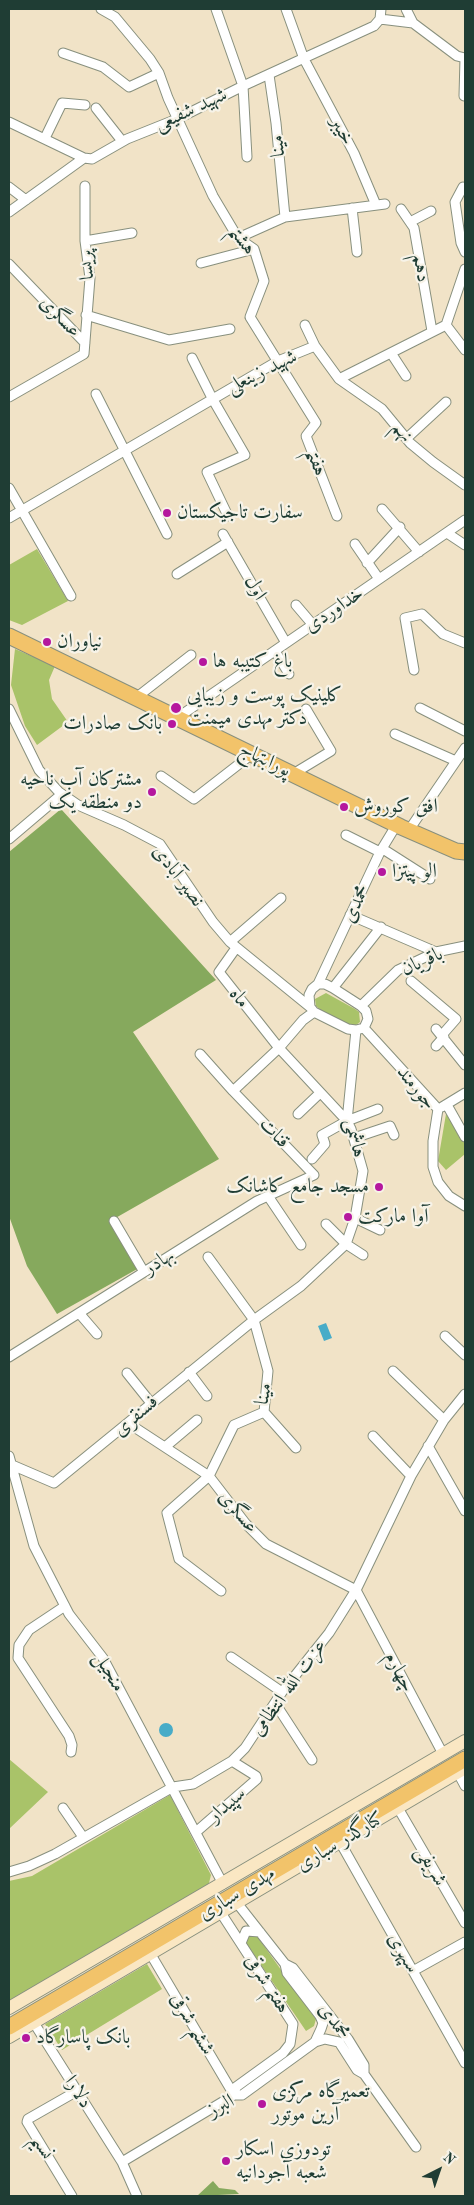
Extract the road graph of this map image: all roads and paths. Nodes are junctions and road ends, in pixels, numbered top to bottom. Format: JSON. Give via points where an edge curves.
{"nodes":[{"id":1,"x":101,"y":9,"type":"edge"},
{"id":2,"x":216,"y":9,"type":"edge"},
{"id":3,"x":286,"y":9,"type":"edge"},
{"id":4,"x":381,"y":9,"type":"edge"},
{"id":5,"x":406,"y":9,"type":"edge"},
{"id":6,"x":380,"y":20,"type":"junction"},
{"id":7,"x":413,"y":23,"type":"junction"},
{"id":8,"x":63,"y":53,"type":"dead end"},
{"id":9,"x":304,"y":58,"type":"junction"},
{"id":10,"x":465,"y":58,"type":"edge"},
{"id":11,"x":159,"y":73,"type":"junction"},
{"id":12,"x":269,"y":75,"type":"junction"},
{"id":13,"x":243,"y":86,"type":"junction"},
{"id":14,"x":464,"y":96,"type":"edge"},
{"id":15,"x":85,"y":105,"type":"dead end"},
{"id":16,"x":96,"y":108,"type":"dead end"},
{"id":17,"x":177,"y":119,"type":"junction"},
{"id":18,"x":9,"y":122,"type":"edge"},
{"id":19,"x":45,"y":138,"type":"junction"},
{"id":20,"x":122,"y":142,"type":"junction"},
{"id":21,"x":246,"y":156,"type":"dead end"},
{"id":22,"x":84,"y":158,"type":"junction"},
{"id":23,"x":85,"y":186,"type":"dead end"},
{"id":24,"x":9,"y":187,"type":"edge"},
{"id":25,"x":463,"y":187,"type":"dead end"},
{"id":26,"x":26,"y":200,"type":"junction"},
{"id":27,"x":352,"y":208,"type":"junction"},
{"id":28,"x":401,"y":210,"type":"dead end"},
{"id":29,"x":431,"y":210,"type":"dead end"},
{"id":30,"x":9,"y":212,"type":"edge"},
{"id":31,"x":285,"y":218,"type":"junction"},
{"id":32,"x":410,"y":222,"type":"junction"},
{"id":33,"x":132,"y":232,"type":"dead end"},
{"id":34,"x":238,"y":238,"type":"junction"},
{"id":35,"x":85,"y":242,"type":"junction"},
{"id":36,"x":254,"y":249,"type":"junction"},
{"id":37,"x":357,"y":252,"type":"dead end"},
{"id":38,"x":465,"y":252,"type":"edge"},
{"id":39,"x":9,"y":264,"type":"edge"},
{"id":40,"x":201,"y":264,"type":"dead end"},
{"id":41,"x":465,"y":269,"type":"edge"},
{"id":42,"x":86,"y":315,"type":"junction"},
{"id":43,"x":306,"y":325,"type":"dead end"},
{"id":44,"x":446,"y":325,"type":"junction"},
{"id":45,"x":230,"y":329,"type":"dead end"},
{"id":46,"x":432,"y":331,"type":"junction"},
{"id":47,"x":85,"y":343,"type":"junction"},
{"id":48,"x":315,"y":346,"type":"junction"},
{"id":49,"x":465,"y":350,"type":"edge"},
{"id":50,"x":391,"y":353,"type":"junction"},
{"id":51,"x":192,"y":358,"type":"dead end"},
{"id":52,"x":278,"y":361,"type":"junction"},
{"id":53,"x":406,"y":376,"type":"dead end"},
{"id":54,"x":339,"y":379,"type":"junction"},
{"id":55,"x":96,"y":394,"type":"dead end"},
{"id":56,"x":9,"y":397,"type":"edge"},
{"id":57,"x":212,"y":398,"type":"junction"},
{"id":58,"x":446,"y":402,"type":"dead end"},
{"id":59,"x":407,"y":438,"type":"junction"},
{"id":60,"x":125,"y":452,"type":"junction"},
{"id":61,"x":465,"y":485,"type":"edge"},
{"id":62,"x":9,"y":488,"type":"edge"},
{"id":63,"x":382,"y":509,"type":"dead end"},
{"id":64,"x":22,"y":512,"type":"junction"},
{"id":65,"x":228,"y":516,"type":"dead end"},
{"id":66,"x":337,"y":516,"type":"dead end"},
{"id":67,"x":9,"y":518,"type":"edge"},
{"id":68,"x":465,"y":520,"type":"edge"},
{"id":69,"x":9,"y":524,"type":"edge"},
{"id":70,"x":400,"y":527,"type":"junction"},
{"id":71,"x":447,"y":533,"type":"junction"},
{"id":72,"x":167,"y":534,"type":"dead end"},
{"id":73,"x":223,"y":534,"type":"dead end"},
{"id":74,"x":228,"y":542,"type":"junction"},
{"id":75,"x":354,"y":544,"type":"dead end"},
{"id":76,"x":465,"y":545,"type":"edge"},
{"id":77,"x":419,"y":552,"type":"junction"},
{"id":78,"x":367,"y":563,"type":"junction"},
{"id":79,"x":178,"y":574,"type":"dead end"},
{"id":80,"x":379,"y":579,"type":"junction"},
{"id":81,"x":71,"y":596,"type":"dead end"},
{"id":82,"x":296,"y":604,"type":"dead end"},
{"id":83,"x":313,"y":625,"type":"junction"},
{"id":84,"x":9,"y":638,"type":"edge"},
{"id":85,"x":286,"y":643,"type":"junction"},
{"id":86,"x":465,"y":643,"type":"edge"},
{"id":87,"x":275,"y":651,"type":"junction"},
{"id":88,"x":191,"y":655,"type":"dead end"},
{"id":89,"x":414,"y":670,"type":"dead end"},
{"id":90,"x":289,"y":674,"type":"dead end"},
{"id":91,"x":137,"y":697,"type":"junction"},
{"id":92,"x":420,"y":708,"type":"dead end"},
{"id":93,"x":9,"y":709,"type":"edge"},
{"id":94,"x":306,"y":709,"type":"dead end"},
{"id":95,"x":178,"y":718,"type":"junction"},
{"id":96,"x":465,"y":732,"type":"edge"},
{"id":97,"x":395,"y":734,"type":"dead end"},
{"id":98,"x":465,"y":748,"type":"edge"},
{"id":99,"x":252,"y":754,"type":"junction"},
{"id":100,"x":456,"y":761,"type":"junction"},
{"id":101,"x":293,"y":774,"type":"junction"},
{"id":102,"x":161,"y":776,"type":"dead end"},
{"id":103,"x":62,"y":794,"type":"junction"},
{"id":104,"x":403,"y":827,"type":"junction"},
{"id":105,"x":346,"y":835,"type":"dead end"},
{"id":106,"x":9,"y":839,"type":"edge"},
{"id":107,"x":381,"y":850,"type":"junction"},
{"id":108,"x":465,"y":852,"type":"edge"},
{"id":109,"x":430,"y":879,"type":"dead end"},
{"id":110,"x":281,"y":898,"type":"dead end"},
{"id":111,"x":350,"y":915,"type":"junction"},
{"id":112,"x":381,"y":927,"type":"junction"},
{"id":113,"x":233,"y":945,"type":"junction"},
{"id":114,"x":465,"y":946,"type":"edge"},
{"id":115,"x":436,"y":952,"type":"junction"},
{"id":116,"x":411,"y":981,"type":"dead end"},
{"id":117,"x":318,"y":984,"type":"junction"},
{"id":118,"x":333,"y":988,"type":"junction"},
{"id":119,"x":361,"y":1006,"type":"junction"},
{"id":120,"x":312,"y":1009,"type":"junction"},
{"id":121,"x":360,"y":1029,"type":"junction"},
{"id":122,"x":441,"y":1034,"type":"junction"},
{"id":123,"x":436,"y":1046,"type":"dead end"},
{"id":124,"x":279,"y":1048,"type":"junction"},
{"id":125,"x":200,"y":1054,"type":"dead end"},
{"id":126,"x":465,"y":1064,"type":"edge"},
{"id":127,"x":233,"y":1091,"type":"junction"},
{"id":128,"x":465,"y":1093,"type":"edge"},
{"id":129,"x":320,"y":1094,"type":"junction"},
{"id":130,"x":442,"y":1107,"type":"junction"},
{"id":131,"x":378,"y":1109,"type":"dead end"},
{"id":132,"x":298,"y":1114,"type":"dead end"},
{"id":133,"x":347,"y":1121,"type":"junction"},
{"id":134,"x":394,"y":1136,"type":"dead end"},
{"id":135,"x":465,"y":1137,"type":"edge"},
{"id":136,"x":354,"y":1138,"type":"junction"},
{"id":137,"x":312,"y":1159,"type":"dead end"},
{"id":138,"x":314,"y":1175,"type":"joint"},
{"id":139,"x":268,"y":1196,"type":"junction"},
{"id":140,"x":465,"y":1206,"type":"edge"},
{"id":141,"x":355,"y":1218,"type":"junction"},
{"id":142,"x":114,"y":1221,"type":"dead end"},
{"id":143,"x":326,"y":1224,"type":"dead end"},
{"id":144,"x":380,"y":1230,"type":"dead end"},
{"id":145,"x":346,"y":1244,"type":"junction"},
{"id":146,"x":301,"y":1245,"type":"dead end"},
{"id":147,"x":363,"y":1255,"type":"dead end"},
{"id":148,"x":208,"y":1257,"type":"dead end"},
{"id":149,"x":144,"y":1272,"type":"junction"},
{"id":150,"x":79,"y":1313,"type":"junction"},
{"id":151,"x":254,"y":1320,"type":"junction"},
{"id":152,"x":97,"y":1334,"type":"dead end"},
{"id":153,"x":445,"y":1336,"type":"dead end"},
{"id":154,"x":465,"y":1355,"type":"edge"},
{"id":155,"x":9,"y":1357,"type":"edge"},
{"id":156,"x":392,"y":1371,"type":"dead end"},
{"id":157,"x":189,"y":1372,"type":"junction"},
{"id":158,"x":127,"y":1373,"type":"dead end"},
{"id":159,"x":465,"y":1394,"type":"edge"},
{"id":160,"x":207,"y":1396,"type":"dead end"},
{"id":161,"x":151,"y":1403,"type":"junction"},
{"id":162,"x":264,"y":1412,"type":"junction"},
{"id":163,"x":197,"y":1420,"type":"dead end"},
{"id":164,"x":444,"y":1420,"type":"junction"},
{"id":165,"x":128,"y":1423,"type":"junction"},
{"id":166,"x":373,"y":1436,"type":"dead end"},
{"id":167,"x":428,"y":1446,"type":"junction"},
{"id":168,"x":165,"y":1447,"type":"junction"},
{"id":169,"x":296,"y":1448,"type":"dead end"},
{"id":170,"x":10,"y":1462,"type":"edge"},
{"id":171,"x":209,"y":1476,"type":"junction"},
{"id":172,"x":411,"y":1476,"type":"junction"},
{"id":173,"x":465,"y":1512,"type":"edge"},
{"id":174,"x":356,"y":1590,"type":"junction"},
{"id":175,"x":221,"y":1591,"type":"dead end"},
{"id":176,"x":65,"y":1606,"type":"junction"},
{"id":177,"x":232,"y":1657,"type":"dead end"},
{"id":178,"x":282,"y":1692,"type":"junction"},
{"id":179,"x":275,"y":1704,"type":"junction"},
{"id":180,"x":465,"y":1741,"type":"edge"},
{"id":181,"x":465,"y":1751,"type":"edge"},
{"id":182,"x":71,"y":1752,"type":"dead end"},
{"id":183,"x":443,"y":1754,"type":"junction"},
{"id":184,"x":465,"y":1759,"type":"edge"},
{"id":185,"x":312,"y":1760,"type":"dead end"},
{"id":186,"x":232,"y":1761,"type":"junction"},
{"id":187,"x":461,"y":1770,"type":"edge"},
{"id":188,"x":465,"y":1786,"type":"edge"},
{"id":189,"x":173,"y":1788,"type":"junction"},
{"id":190,"x":63,"y":1808,"type":"dead end"},
{"id":191,"x":398,"y":1808,"type":"junction"},
{"id":192,"x":196,"y":1832,"type":"junction"},
{"id":193,"x":83,"y":1837,"type":"junction"},
{"id":194,"x":340,"y":1842,"type":"junction"},
{"id":195,"x":9,"y":1872,"type":"edge"},
{"id":196,"x":231,"y":1894,"type":"junction"},
{"id":197,"x":217,"y":1906,"type":"junction"},
{"id":198,"x":465,"y":1923,"type":"edge"},
{"id":199,"x":260,"y":1932,"type":"junction"},
{"id":200,"x":465,"y":1942,"type":"edge"},
{"id":201,"x":241,"y":1943,"type":"junction"},
{"id":202,"x":150,"y":1953,"type":"junction"},
{"id":203,"x":285,"y":1964,"type":"junction"},
{"id":204,"x":413,"y":1971,"type":"junction"},
{"id":205,"x":9,"y":2008,"type":"edge"},
{"id":206,"x":9,"y":2019,"type":"edge"},
{"id":207,"x":34,"y":2023,"type":"junction"},
{"id":208,"x":9,"y":2027,"type":"edge"},
{"id":209,"x":9,"y":2037,"type":"edge"},
{"id":210,"x":315,"y":2042,"type":"junction"},
{"id":211,"x":461,"y":2046,"type":"edge"},
{"id":212,"x":465,"y":2063,"type":"edge"},
{"id":213,"x":364,"y":2074,"type":"junction"},
{"id":214,"x":77,"y":2091,"type":"junction"},
{"id":215,"x":234,"y":2095,"type":"junction"},
{"id":216,"x":416,"y":2147,"type":"dead end"},
{"id":217,"x":122,"y":2162,"type":"junction"},
{"id":218,"x":72,"y":2196,"type":"edge"},
{"id":219,"x":137,"y":2196,"type":"edge"}],
"edges":[{"from":1,"to":11,"type":"street","name":"هشتم","via":[[115,16]]},
{"from":2,"to":13,"type":"street"},
{"from":3,"to":9,"type":"street","name":"خیبر"},
{"from":4,"to":6,"type":"street"},
{"from":5,"to":7,"type":"street"},
{"from":6,"to":7,"type":"street"},
{"from":6,"to":9,"type":"street","name":"شهید شفیعی","via":[[374,26]]},
{"from":7,"to":10,"type":"street","via":[[457,56]]},
{"from":8,"to":11,"type":"street","via":[[104,67],[129,87]]},
{"from":9,"to":12,"type":"street","name":"شهید شفیعی"},
{"from":9,"to":27,"type":"street","name":"خیبر","via":[[381,204]]},
{"from":10,"to":14,"type":"street"},
{"from":11,"to":17,"type":"street","name":"هشتم"},
{"from":12,"to":13,"type":"street","name":"شهید شفیعی"},
{"from":12,"to":31,"type":"street","name":"مینا"},
{"from":13,"to":17,"type":"street","name":"شهید شفیعی"},
{"from":13,"to":21,"type":"street"},
{"from":15,"to":19,"type":"street","via":[[62,103]]},
{"from":16,"to":20,"type":"street"},
{"from":17,"to":20,"type":"street","name":"شهید شفیعی"},
{"from":17,"to":34,"type":"street","name":"هشتم","via":[[213,196]]},
{"from":18,"to":19,"type":"street"},
{"from":19,"to":22,"type":"street"},
{"from":20,"to":22,"type":"street","name":"شهید شفیعی","via":[[92,159]]},
{"from":22,"to":26,"type":"street","name":"شهید شفیعی"},
{"from":23,"to":35,"type":"street","name":"پریسا"},
{"from":24,"to":26,"type":"street"},
{"from":25,"to":38,"type":"street","via":[[455,202]]},
{"from":26,"to":30,"type":"street","name":"شهید شفیعی"},
{"from":27,"to":31,"type":"street"},
{"from":27,"to":37,"type":"street"},
{"from":28,"to":32,"type":"street","name":"دهم"},
{"from":29,"to":32,"type":"street"},
{"from":31,"to":34,"type":"street"},
{"from":32,"to":46,"type":"street","name":"دهم","via":[[417,244]]},
{"from":33,"to":35,"type":"street"},
{"from":34,"to":36,"type":"street","name":"هشتم"},
{"from":35,"to":42,"type":"street","name":"پریسا","via":[[90,278]]},
{"from":36,"to":40,"type":"street"},
{"from":36,"to":52,"type":"street","name":"هشتم","via":[[264,281],[250,317]]},
{"from":39,"to":47,"type":"street","name":"عسگری"},
{"from":41,"to":44,"type":"street"},
{"from":42,"to":45,"type":"street","via":[[169,340]]},
{"from":42,"to":47,"type":"street","name":"پریسا"},
{"from":43,"to":48,"type":"street"},
{"from":44,"to":46,"type":"street"},
{"from":44,"to":49,"type":"street"},
{"from":46,"to":50,"type":"street"},
{"from":47,"to":56,"type":"street","name":"عسگری","via":[[84,354]]},
{"from":48,"to":52,"type":"street","name":"شهید زینعلی"},
{"from":48,"to":54,"type":"street","name":"شهید زینعلی"},
{"from":50,"to":53,"type":"street"},
{"from":50,"to":54,"type":"street"},
{"from":51,"to":57,"type":"street"},
{"from":52,"to":57,"type":"street","name":"شهید زینعلی"},
{"from":52,"to":66,"type":"street","name":"هفتم","via":[[316,423],[306,436]]},
{"from":54,"to":59,"type":"street","name":"نهم","via":[[382,409]]},
{"from":55,"to":60,"type":"street"},
{"from":57,"to":60,"type":"street","name":"شهید زینعلی"},
{"from":57,"to":65,"type":"street","via":[[245,455],[207,472]]},
{"from":58,"to":59,"type":"street"},
{"from":59,"to":61,"type":"street","name":"نهم"},
{"from":60,"to":64,"type":"street","name":"شهید زینعلی"},
{"from":60,"to":72,"type":"street"},
{"from":62,"to":64,"type":"street"},
{"from":63,"to":70,"type":"street"},
{"from":64,"to":67,"type":"street","name":"شهید زینعلی"},
{"from":64,"to":69,"type":"street","name":"شهید زینعلی"},
{"from":64,"to":81,"type":"street"},
{"from":68,"to":71,"type":"street","name":"خداوردی"},
{"from":70,"to":77,"type":"street"},
{"from":70,"to":78,"type":"street"},
{"from":71,"to":76,"type":"street"},
{"from":71,"to":77,"type":"street","name":"خداوردی"},
{"from":73,"to":74,"type":"street","name":"اول"},
{"from":74,"to":79,"type":"street"},
{"from":74,"to":85,"type":"street","name":"اول"},
{"from":75,"to":78,"type":"street"},
{"from":77,"to":80,"type":"street","name":"خداوردی"},
{"from":78,"to":80,"type":"street"},
{"from":80,"to":83,"type":"street","name":"خداوردی"},
{"from":82,"to":83,"type":"street"},
{"from":83,"to":85,"type":"street","name":"خداوردی"},
{"from":84,"to":91,"type":"main road","name":"پورابتهاج"},
{"from":85,"to":87,"type":"street","name":"خداوردی"},
{"from":86,"to":89,"type":"street","via":[[444,634],[422,614],[405,618]]},
{"from":87,"to":90,"type":"street"},
{"from":87,"to":95,"type":"street","name":"خداوردی"},
{"from":88,"to":91,"type":"street"},
{"from":91,"to":95,"type":"main road","name":"پورابتهاج"},
{"from":92,"to":96,"type":"street"},
{"from":93,"to":103,"type":"street","name":"نصیر آبادی","via":[[39,770]]},
{"from":94,"to":101,"type":"street","via":[[331,751]]},
{"from":95,"to":99,"type":"main road","name":"پورابتهاج"},
{"from":97,"to":100,"type":"street"},
{"from":98,"to":100,"type":"street","name":"محمدی"},
{"from":99,"to":101,"type":"main road","name":"پورابتهاج"},
{"from":99,"to":102,"type":"street","via":[[194,799]]},
{"from":100,"to":104,"type":"street","name":"محمدی"},
{"from":101,"to":104,"type":"main road","name":"پورابتهاج"},
{"from":103,"to":106,"type":"street"},
{"from":103,"to":113,"type":"street","name":"نصیر آبادی","via":[[78,805],[160,844],[213,922]]},
{"from":104,"to":107,"type":"street","name":"محمدی"},
{"from":104,"to":108,"type":"main road","name":"پورابتهاج"},
{"from":105,"to":107,"type":"street"},
{"from":107,"to":109,"type":"street"},
{"from":107,"to":111,"type":"street","name":"محمدی"},
{"from":110,"to":113,"type":"street"},
{"from":111,"to":112,"type":"street"},
{"from":111,"to":117,"type":"street","name":"محمدی"},
{"from":112,"to":115,"type":"street"},
{"from":112,"to":118,"type":"street"},
{"from":113,"to":120,"type":"street","name":"نصیر آبادی"},
{"from":113,"to":124,"type":"street","name":"ماه","via":[[219,972]]},
{"from":114,"to":115,"type":"street","name":"باقریان"},
{"from":115,"to":119,"type":"street","name":"باقریان","via":[[398,970]]},
{"from":116,"to":122,"type":"street","via":[[456,1019]]},
{"from":117,"to":118,"type":"street"},
{"from":117,"to":120,"type":"street","name":"محمدی","via":[[309,995]]},
{"from":118,"to":119,"type":"street"},
{"from":119,"to":121,"type":"street","name":"هاشمی","via":[[368,1019]]},
{"from":120,"to":121,"type":"street","name":"نصیر آبادی","via":[[348,1029]]},
{"from":120,"to":124,"type":"street"},
{"from":121,"to":130,"type":"street","name":"جورمند"},
{"from":121,"to":133,"type":"street","name":"هاشمی"},
{"from":122,"to":123,"type":"street"},
{"from":122,"to":126,"type":"street"},
{"from":124,"to":127,"type":"street"},
{"from":124,"to":129,"type":"street"},
{"from":125,"to":127,"type":"street","name":"قنات"},
{"from":127,"to":138,"type":"street","name":"قنات"},
{"from":128,"to":130,"type":"street"},
{"from":129,"to":132,"type":"street"},
{"from":129,"to":133,"type":"street"},
{"from":130,"to":135,"type":"street"},
{"from":130,"to":140,"type":"street","name":"جورمند","via":[[433,1141],[433,1167],[438,1182],[449,1196]]},
{"from":131,"to":133,"type":"street"},
{"from":133,"to":136,"type":"street","name":"هاشمی"},
{"from":133,"to":137,"type":"street","via":[[322,1135],[325,1144]]},
{"from":134,"to":136,"type":"street","via":[[390,1126]]},
{"from":136,"to":141,"type":"street","name":"هاشمی","via":[[363,1171]]},
{"from":138,"to":139,"type":"street","name":"بهادر"},
{"from":139,"to":146,"type":"street"},
{"from":139,"to":149,"type":"street","name":"بهادر"},
{"from":141,"to":144,"type":"street"},
{"from":141,"to":145,"type":"street","name":"هاشمی"},
{"from":142,"to":149,"type":"street"},
{"from":143,"to":145,"type":"street"},
{"from":145,"to":147,"type":"street"},
{"from":145,"to":151,"type":"street","name":"هاشمی","via":[[302,1286]]},
{"from":148,"to":151,"type":"street"},
{"from":149,"to":150,"type":"street","name":"بهادر"},
{"from":150,"to":152,"type":"street"},
{"from":150,"to":155,"type":"street","name":"بهادر"},
{"from":151,"to":157,"type":"street","name":"فسنقری"},
{"from":151,"to":162,"type":"street","name":"مینا","via":[[268,1371]]},
{"from":153,"to":154,"type":"street"},
{"from":156,"to":164,"type":"street"},
{"from":157,"to":160,"type":"street"},
{"from":157,"to":161,"type":"street","name":"فسنقری"},
{"from":158,"to":161,"type":"street"},
{"from":159,"to":164,"type":"street","name":"عزت الله انتظامی"},
{"from":161,"to":165,"type":"street","name":"فسنقری"},
{"from":162,"to":169,"type":"street"},
{"from":162,"to":171,"type":"street","name":"مینا","via":[[234,1425]]},
{"from":163,"to":168,"type":"street"},
{"from":164,"to":167,"type":"street","name":"عزت الله انتظامی"},
{"from":165,"to":168,"type":"street","name":"عسگری"},
{"from":165,"to":170,"type":"street","name":"فسنقری","via":[[54,1483]]},
{"from":166,"to":172,"type":"street"},
{"from":167,"to":172,"type":"street","name":"عزت الله انتظامی"},
{"from":167,"to":173,"type":"street"},
{"from":168,"to":171,"type":"street","name":"عسگری"},
{"from":170,"to":176,"type":"street","name":"منجیل","via":[[34,1546]]},
{"from":171,"to":174,"type":"street","name":"عسگری","via":[[266,1544]]},
{"from":171,"to":175,"type":"street","via":[[167,1513],[179,1559]]},
{"from":172,"to":174,"type":"street","name":"عزت الله انتظامی"},
{"from":174,"to":178,"type":"street","name":"عزت الله انتظامی","via":[[329,1633]]},
{"from":174,"to":183,"type":"street","name":"چهارم"},
{"from":176,"to":182,"type":"street","via":[[29,1630],[19,1646],[18,1658],[69,1736]]},
{"from":176,"to":189,"type":"street","name":"منجیل","via":[[103,1658]]},
{"from":177,"to":178,"type":"street"},
{"from":178,"to":179,"type":"street","name":"عزت الله انتظامی"},
{"from":179,"to":185,"type":"street"},
{"from":179,"to":186,"type":"street","name":"عزت الله انتظامی","via":[[245,1748]]},
{"from":180,"to":183,"type":"main road","name":"کنارگذر سباری"},
{"from":181,"to":196,"type":"main road","name":"مهدی سباری"},
{"from":183,"to":196,"type":"main road","name":"کنارگذر سباری"},
{"from":184,"to":196,"type":"main road","name":"مهدی سباری"},
{"from":186,"to":189,"type":"street","name":"عزت الله انتظامی","via":[[193,1784]]},
{"from":186,"to":192,"type":"street","name":"سپیدار","via":[[257,1779]]},
{"from":187,"to":188,"type":"street"},
{"from":187,"to":191,"type":"main road","name":"کنارگذر سباری"},
{"from":189,"to":192,"type":"street","name":"منجیل"},
{"from":189,"to":193,"type":"street","name":"عزت الله انتظامی"},
{"from":190,"to":193,"type":"street"},
{"from":191,"to":194,"type":"main road","name":"کنارگذر سباری"},
{"from":191,"to":198,"type":"street","name":"شریفی"},
{"from":192,"to":196,"type":"street","name":"منجیل"},
{"from":193,"to":195,"type":"street","name":"عزت الله انتظامی","via":[[29,1866]]},
{"from":194,"to":196,"type":"main road","name":"کنارگذر سباری"},
{"from":194,"to":204,"type":"street","name":"سپهری"},
{"from":196,"to":197,"type":"main road","name":"مهدی سباری"},
{"from":196,"to":199,"type":"street","name":"محمدی"},
{"from":196,"to":205,"type":"main road","name":"کنارگذر سباری"},
{"from":197,"to":201,"type":"street","name":"هفتم شرقی"},
{"from":197,"to":202,"type":"main road"},
{"from":197,"to":206,"type":"main road","name":"مهدی سباری"},
{"from":197,"to":208,"type":"main road","name":"مهدی سباری"},
{"from":199,"to":201,"type":"street","via":[[246,1931]]},
{"from":199,"to":203,"type":"street","name":"محمدی"},
{"from":200,"to":204,"type":"street"},
{"from":201,"to":215,"type":"street","name":"هفتم شرقی","via":[[293,2024],[293,2032],[283,2053],[236,2087]]},
{"from":202,"to":207,"type":"main road"},
{"from":202,"to":215,"type":"street","name":"ششم شرقی"},
{"from":203,"to":210,"type":"street","via":[[287,1973],[320,2016],[321,2029]]},
{"from":203,"to":213,"type":"street","name":"محمدی","via":[[293,1968],[348,2039],[364,2065]]},
{"from":204,"to":211,"type":"street","name":"سپهری"},
{"from":207,"to":209,"type":"main road"},
{"from":207,"to":214,"type":"street","name":"دلارا"},
{"from":210,"to":213,"type":"street","via":[[325,2039],[339,2042],[357,2070]]},
{"from":210,"to":215,"type":"street","name":"البرز","via":[[242,2096]]},
{"from":211,"to":212,"type":"street","name":"سپهری"},
{"from":213,"to":216,"type":"street","name":"محمدی"},
{"from":214,"to":217,"type":"street","name":"دلارا"},
{"from":214,"to":218,"type":"street","name":"نسیم","via":[[27,2122]]},
{"from":215,"to":217,"type":"street","name":"البرز"},
{"from":217,"to":219,"type":"street","name":"دلارا"}]}
